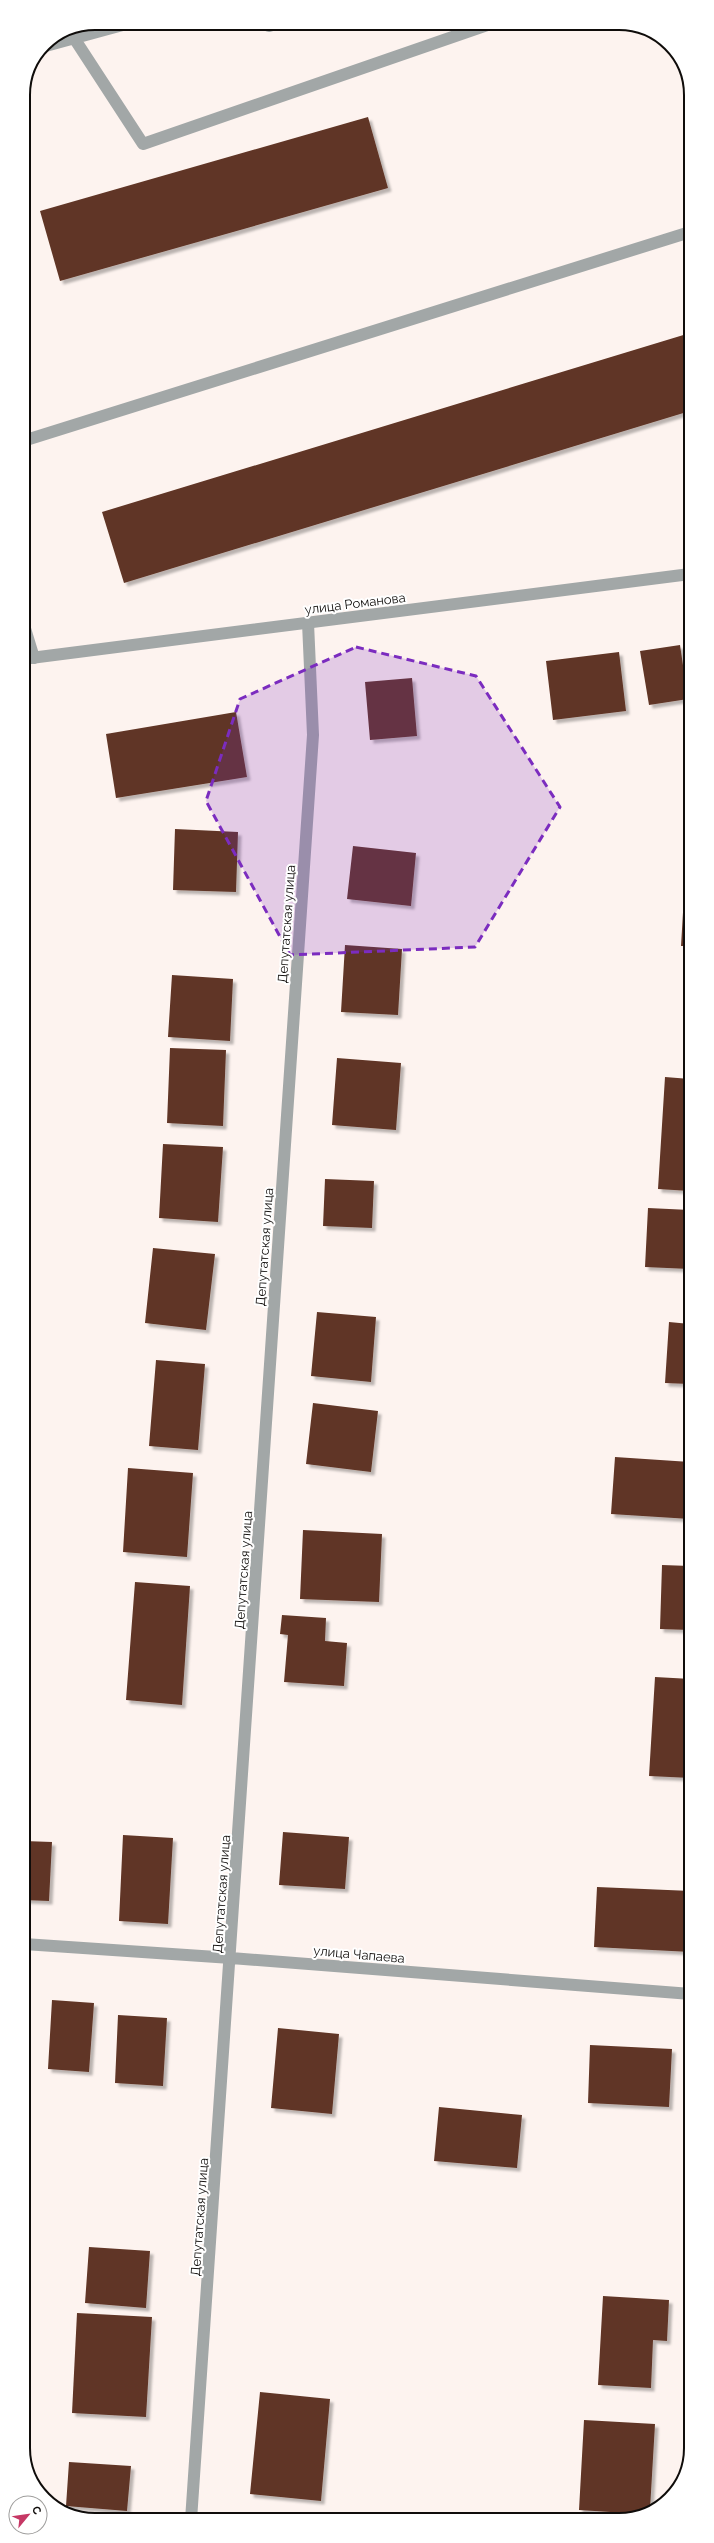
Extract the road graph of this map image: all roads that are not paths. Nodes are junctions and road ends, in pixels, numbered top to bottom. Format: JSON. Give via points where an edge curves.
{"nodes":[{"id":1,"x":473,"y":30,"type":"edge"},
{"id":2,"x":74,"y":34,"type":"edge"},
{"id":3,"x":684,"y":234,"type":"edge"},
{"id":4,"x":30,"y":439,"type":"edge"},
{"id":5,"x":684,"y":575,"type":"edge"},
{"id":6,"x":308,"y":623,"type":"junction"},
{"id":7,"x":30,"y":658,"type":"edge"},
{"id":8,"x":30,"y":1944,"type":"edge"},
{"id":9,"x":231,"y":1958,"type":"junction"},
{"id":10,"x":684,"y":1993,"type":"edge"},
{"id":11,"x":191,"y":2513,"type":"edge"}],
"edges":[{"from":1,"to":2,"type":"street","via":[[143,144]]},
{"from":3,"to":4,"type":"street"},
{"from":5,"to":6,"type":"street","name":"улица Романова"},
{"from":6,"to":7,"type":"street","name":"улица Романова"},
{"from":6,"to":9,"type":"street","name":"Депутатская улица","via":[[312,735]]},
{"from":8,"to":9,"type":"street","name":"улица Чапаева"},
{"from":9,"to":10,"type":"street","name":"улица Чапаева"},
{"from":9,"to":11,"type":"street","name":"Депутатская улица"}]}
